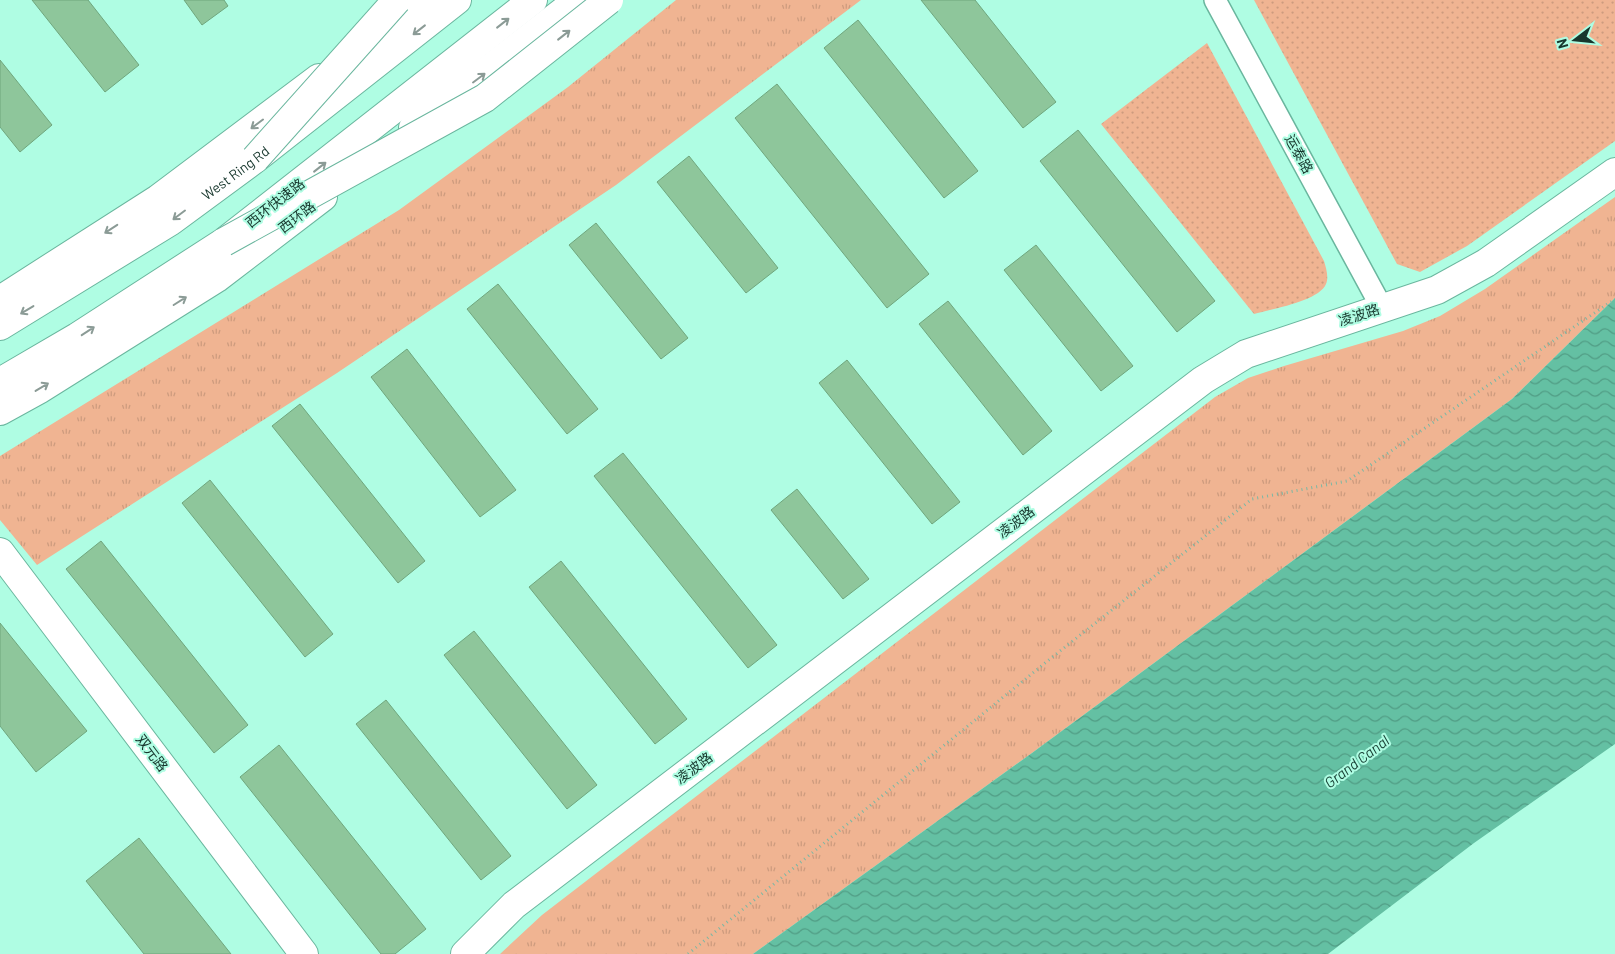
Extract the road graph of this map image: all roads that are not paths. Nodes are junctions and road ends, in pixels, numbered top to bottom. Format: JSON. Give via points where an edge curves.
{"nodes":[{"id":1,"x":397,"y":0,"type":"edge"},
{"id":2,"x":422,"y":0,"type":"edge"},
{"id":3,"x":457,"y":0,"type":"edge"},
{"id":4,"x":533,"y":0,"type":"edge"},
{"id":5,"x":578,"y":0,"type":"edge"},
{"id":6,"x":609,"y":0,"type":"edge"},
{"id":7,"x":1215,"y":0,"type":"edge"},
{"id":8,"x":254,"y":159,"type":"junction"},
{"id":9,"x":1615,"y":172,"type":"edge"},
{"id":10,"x":224,"y":242,"type":"junction"},
{"id":11,"x":0,"y":300,"type":"edge"},
{"id":12,"x":1382,"y":308,"type":"junction"},
{"id":13,"x":0,"y":326,"type":"edge"},
{"id":14,"x":0,"y":382,"type":"edge"},
{"id":15,"x":0,"y":411,"type":"edge"},
{"id":16,"x":0,"y":552,"type":"edge"},
{"id":17,"x":304,"y":954,"type":"edge"},
{"id":18,"x":465,"y":954,"type":"edge"}],
"edges":[{"from":1,"to":8,"type":"main road","bridge":true},
{"from":2,"to":11,"type":"main road","one_way":true,"via":[[158,199]]},
{"from":3,"to":8,"type":"main road","name":"West Ring Rd","one_way":true,"bridge":true},
{"from":10,"to":4,"type":"main road","name":"西环快速路","one_way":true,"bridge":true},
{"from":15,"to":5,"type":"main road","name":"西环路","one_way":true,"via":[[217,278]]},
{"from":10,"to":6,"type":"main road","one_way":true,"bridge":true,"via":[[485,98]]},
{"from":7,"to":12,"type":"street","name":"运泰路"},
{"from":8,"to":13,"type":"main road","name":"West Ring Rd","one_way":true,"via":[[171,221]]},
{"from":9,"to":12,"type":"main road","name":"凌波路","via":[[1486,263],[1437,290]]},
{"from":14,"to":10,"type":"main road","name":"西环快速路","one_way":true,"via":[[77,338]]},
{"from":12,"to":18,"type":"main road","name":"凌波路","via":[[1246,354],[1203,380],[514,905]]},
{"from":16,"to":17,"type":"main road","name":"双元路"}]}
